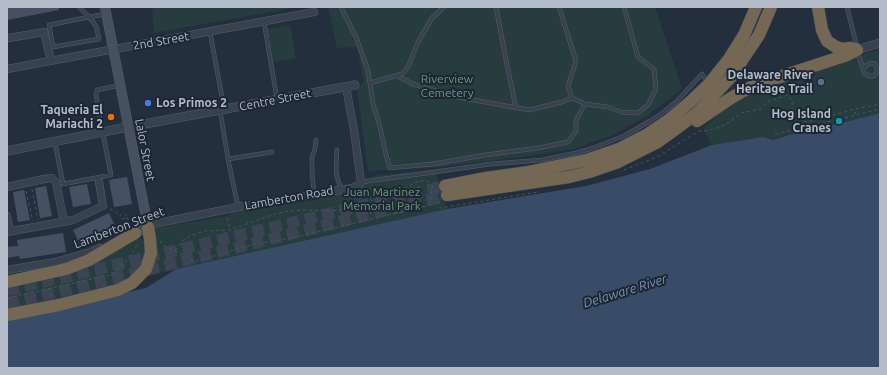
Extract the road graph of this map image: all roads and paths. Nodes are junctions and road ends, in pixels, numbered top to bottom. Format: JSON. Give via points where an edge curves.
{"nodes":[{"id":1,"x":78,"y":7,"type":"edge"},
{"id":2,"x":341,"y":7,"type":"edge"},
{"id":3,"x":444,"y":7,"type":"edge"},
{"id":4,"x":496,"y":7,"type":"edge"},
{"id":5,"x":559,"y":7,"type":"edge"},
{"id":6,"x":624,"y":7,"type":"edge"},
{"id":7,"x":756,"y":7,"type":"edge"},
{"id":8,"x":771,"y":7,"type":"edge"},
{"id":9,"x":818,"y":7,"type":"edge"},
{"id":10,"x":847,"y":7,"type":"edge"},
{"id":11,"x":87,"y":8,"type":"edge"},
{"id":12,"x":106,"y":11,"type":"edge"},
{"id":13,"x":84,"y":12,"type":"junction"},
{"id":14,"x":314,"y":12,"type":"dead end"},
{"id":15,"x":89,"y":17,"type":"junction"},
{"id":16,"x":264,"y":22,"type":"junction"},
{"id":17,"x":210,"y":31,"type":"junction"},
{"id":18,"x":9,"y":38,"type":"dead end"},
{"id":19,"x":880,"y":43,"type":"edge"},
{"id":20,"x":113,"y":49,"type":"junction"},
{"id":21,"x":857,"y":50,"type":"junction"},
{"id":22,"x":51,"y":61,"type":"junction"},
{"id":23,"x":7,"y":69,"type":"edge"},
{"id":24,"x":864,"y":70,"type":"dead end"},
{"id":25,"x":397,"y":76,"type":"junction"},
{"id":26,"x":370,"y":83,"type":"junction"},
{"id":27,"x":709,"y":84,"type":"junction"},
{"id":28,"x":120,"y":85,"type":"junction"},
{"id":29,"x":355,"y":85,"type":"dead end"},
{"id":30,"x":346,"y":87,"type":"junction"},
{"id":31,"x":572,"y":98,"type":"junction"},
{"id":32,"x":277,"y":100,"type":"junction"},
{"id":33,"x":585,"y":104,"type":"junction"},
{"id":34,"x":880,"y":104,"type":"edge"},
{"id":35,"x":516,"y":108,"type":"junction"},
{"id":36,"x":857,"y":109,"type":"junction"},
{"id":37,"x":880,"y":109,"type":"edge"},
{"id":38,"x":222,"y":110,"type":"junction"},
{"id":39,"x":855,"y":115,"type":"junction"},
{"id":40,"x":128,"y":127,"type":"junction"},
{"id":41,"x":103,"y":132,"type":"junction"},
{"id":42,"x":775,"y":134,"type":"dead end"},
{"id":43,"x":316,"y":140,"type":"dead end"},
{"id":44,"x":54,"y":141,"type":"junction"},
{"id":45,"x":656,"y":143,"type":"junction"},
{"id":46,"x":337,"y":150,"type":"dead end"},
{"id":47,"x":7,"y":151,"type":"edge"},
{"id":48,"x":272,"y":152,"type":"dead end"},
{"id":49,"x":228,"y":159,"type":"junction"},
{"id":50,"x":619,"y":172,"type":"dead end"},
{"id":51,"x":99,"y":182,"type":"dead end"},
{"id":52,"x":362,"y":182,"type":"junction"},
{"id":53,"x":7,"y":187,"type":"edge"},
{"id":54,"x":32,"y":187,"type":"dead end"},
{"id":55,"x":26,"y":188,"type":"dead end"},
{"id":56,"x":341,"y":189,"type":"junction"},
{"id":57,"x":353,"y":192,"type":"dead end"},
{"id":58,"x":538,"y":192,"type":"dead end"},
{"id":59,"x":314,"y":194,"type":"junction"},
{"id":60,"x":440,"y":194,"type":"junction"},
{"id":61,"x":368,"y":198,"type":"junction"},
{"id":62,"x":359,"y":201,"type":"junction"},
{"id":63,"x":372,"y":203,"type":"junction"},
{"id":64,"x":426,"y":205,"type":"junction"},
{"id":65,"x":238,"y":206,"type":"junction"},
{"id":66,"x":358,"y":207,"type":"junction"},
{"id":67,"x":107,"y":208,"type":"dead end"},
{"id":68,"x":369,"y":212,"type":"junction"},
{"id":69,"x":120,"y":214,"type":"junction"},
{"id":70,"x":7,"y":216,"type":"edge"},
{"id":71,"x":126,"y":218,"type":"junction"},
{"id":72,"x":227,"y":218,"type":"dead end"},
{"id":73,"x":374,"y":218,"type":"junction"},
{"id":74,"x":38,"y":220,"type":"dead end"},
{"id":75,"x":33,"y":221,"type":"dead end"},
{"id":76,"x":64,"y":222,"type":"junction"},
{"id":77,"x":230,"y":230,"type":"junction"},
{"id":78,"x":139,"y":231,"type":"junction"},
{"id":79,"x":8,"y":232,"type":"edge"},
{"id":80,"x":158,"y":238,"type":"dead end"},
{"id":81,"x":175,"y":250,"type":"junction"},
{"id":82,"x":7,"y":270,"type":"edge"},
{"id":83,"x":7,"y":282,"type":"edge"},
{"id":84,"x":7,"y":298,"type":"edge"},
{"id":85,"x":7,"y":315,"type":"edge"}],
"edges":[{"from":1,"to":13,"type":"lane"},
{"from":2,"to":26,"type":"lane","via":[[356,37]]},
{"from":3,"to":25,"type":"lane","via":[[432,18],[421,36],[408,67]]},
{"from":4,"to":35,"type":"lane"},
{"from":5,"to":31,"type":"lane","via":[[576,61],[568,86]]},
{"from":6,"to":33,"type":"lane","via":[[638,57],[654,69],[656,89],[648,105],[638,113]]},
{"from":7,"to":27,"type":"highway","via":[[744,35]]},
{"from":8,"to":45,"type":"highway","via":[[759,36],[731,77],[697,113]]},
{"from":9,"to":21,"type":"highway","via":[[822,30],[827,41],[836,48]]},
{"from":10,"to":21,"type":"lane"},
{"from":11,"to":13,"type":"lane"},
{"from":12,"to":15,"type":"lane"},
{"from":12,"to":20,"type":"main road","name":"Lalor Street"},
{"from":13,"to":15,"type":"lane"},
{"from":14,"to":16,"type":"street","name":"2nd Street"},
{"from":15,"to":15,"type":"lane","via":[[96,26],[99,39],[53,47],[49,25]]},
{"from":16,"to":17,"type":"street","name":"2nd Street"},
{"from":16,"to":32,"type":"lane"},
{"from":17,"to":20,"type":"street","name":"2nd Street"},
{"from":17,"to":38,"type":"lane"},
{"from":18,"to":22,"type":"street","via":[[44,32]]},
{"from":19,"to":21,"type":"street"},
{"from":20,"to":22,"type":"street","name":"2nd Street"},
{"from":20,"to":28,"type":"main road","name":"Lalor Street"},
{"from":21,"to":24,"type":"lane"},
{"from":21,"to":45,"type":"highway","via":[[743,91],[681,134]]},
{"from":22,"to":23,"type":"street","name":"2nd Street"},
{"from":25,"to":26,"type":"lane"},
{"from":25,"to":35,"type":"lane","via":[[413,84],[456,97]]},
{"from":26,"to":33,"type":"lane","via":[[390,168],[433,164],[568,142],[576,131],[576,120]]},
{"from":27,"to":52,"type":"lane","via":[[702,74],[677,101],[650,121],[624,136],[576,153],[542,160],[491,164]]},
{"from":27,"to":60,"type":"highway","via":[[670,119],[648,134],[606,154]]},
{"from":28,"to":40,"type":"main road","name":"Lalor Street"},
{"from":28,"to":41,"type":"lane","via":[[97,90]]},
{"from":29,"to":30,"type":"street","name":"Centre Street"},
{"from":30,"to":32,"type":"street","name":"Centre Street"},
{"from":30,"to":52,"type":"street"},
{"from":31,"to":33,"type":"lane"},
{"from":31,"to":35,"type":"lane","via":[[529,110]]},
{"from":32,"to":38,"type":"street","name":"Centre Street"},
{"from":34,"to":36,"type":"path"},
{"from":36,"to":39,"type":"path"},
{"from":36,"to":50,"type":"path","via":[[807,122],[802,121],[793,112],[792,101],[788,96],[767,102],[761,109],[741,113],[720,127],[699,131],[657,158]]},
{"from":37,"to":39,"type":"path"},
{"from":38,"to":40,"type":"street","name":"Centre Street"},
{"from":38,"to":49,"type":"lane"},
{"from":39,"to":42,"type":"path"},
{"from":40,"to":41,"type":"street","name":"Centre Street"},
{"from":40,"to":78,"type":"main road","name":"Lalor Street"},
{"from":41,"to":44,"type":"street","name":"Centre Street"},
{"from":41,"to":44,"type":"lane","via":[[111,175],[63,184]]},
{"from":43,"to":59,"type":"lane","via":[[312,157]]},
{"from":44,"to":47,"type":"street","name":"Centre Street"},
{"from":45,"to":60,"type":"highway","via":[[618,162],[570,177]]},
{"from":46,"to":56,"type":"lane","via":[[336,168]]},
{"from":48,"to":49,"type":"lane"},
{"from":49,"to":65,"type":"lane"},
{"from":51,"to":76,"type":"street","via":[[103,206]]},
{"from":52,"to":56,"type":"street","name":"Lamberton Road","via":[[352,188]]},
{"from":52,"to":61,"type":"path","via":[[371,183],[375,189],[375,194]]},
{"from":53,"to":76,"type":"street","via":[[52,178],[56,182]]},
{"from":54,"to":74,"type":"path"},
{"from":55,"to":75,"type":"path"},
{"from":56,"to":59,"type":"street","name":"Lamberton Road"},
{"from":57,"to":62,"type":"path"},
{"from":58,"to":60,"type":"path","via":[[440,208]]},
{"from":59,"to":65,"type":"street","name":"Lamberton Road"},
{"from":60,"to":63,"type":"path","via":[[429,182],[422,181],[412,184],[393,197]]},
{"from":60,"to":64,"type":"path"},
{"from":60,"to":64,"type":"path","via":[[432,197]]},
{"from":61,"to":62,"type":"path"},
{"from":61,"to":63,"type":"path"},
{"from":62,"to":66,"type":"path"},
{"from":63,"to":68,"type":"path"},
{"from":64,"to":73,"type":"path"},
{"from":65,"to":78,"type":"street","name":"Lamberton Street","via":[[158,223]]},
{"from":66,"to":68,"type":"path","via":[[362,213]]},
{"from":66,"to":77,"type":"path","via":[[332,211],[289,211],[266,216]]},
{"from":67,"to":69,"type":"path"},
{"from":68,"to":73,"type":"path"},
{"from":69,"to":71,"type":"path","via":[[125,214]]},
{"from":69,"to":71,"type":"path","via":[[121,219]]},
{"from":70,"to":79,"type":"street"},
{"from":71,"to":78,"type":"path"},
{"from":72,"to":77,"type":"path"},
{"from":73,"to":81,"type":"path","via":[[251,245],[194,262]]},
{"from":76,"to":79,"type":"street"},
{"from":77,"to":81,"type":"path","via":[[204,231],[182,241]]},
{"from":78,"to":82,"type":"street","name":"Lamberton Street","via":[[90,252],[55,262]]},
{"from":78,"to":83,"type":"highway","via":[[72,267]]},
{"from":78,"to":84,"type":"path","via":[[134,251],[114,274]]},
{"from":78,"to":85,"type":"highway","via":[[150,239],[151,253],[146,269],[132,284],[59,305]]},
{"from":80,"to":81,"type":"path","via":[[163,245]]}]}
